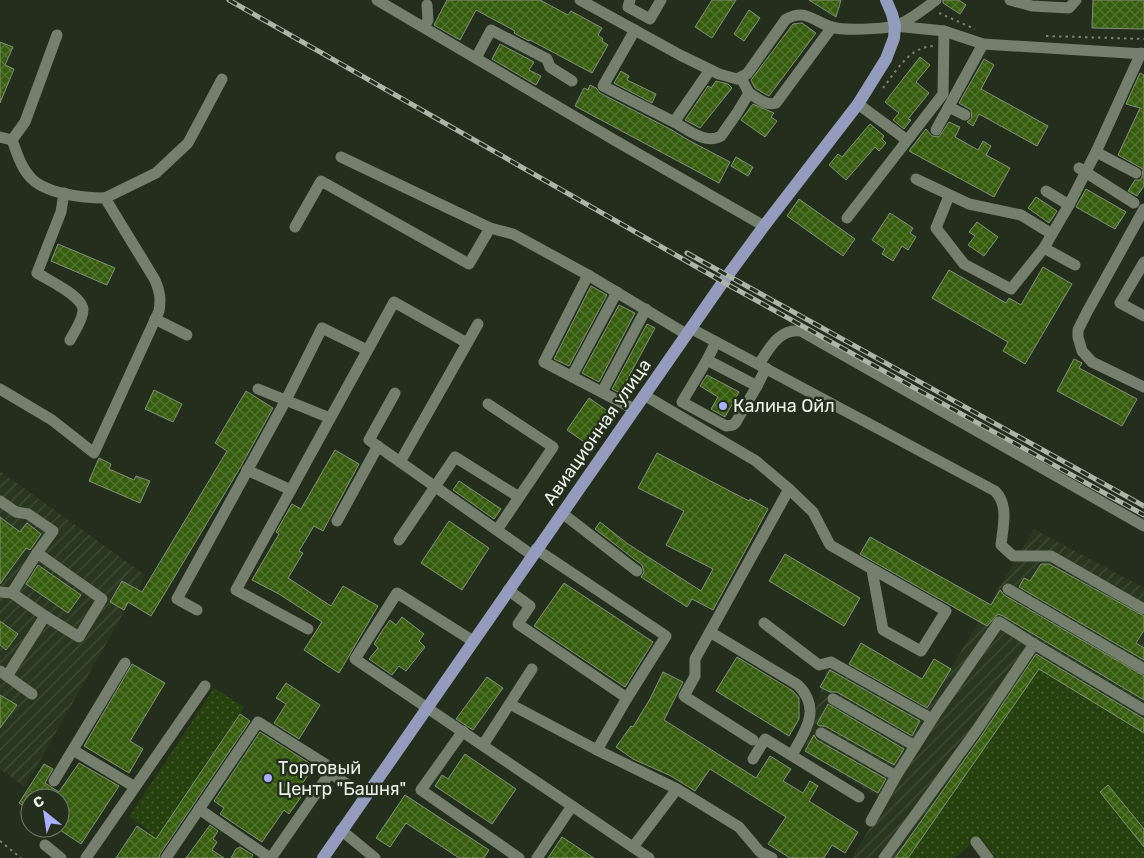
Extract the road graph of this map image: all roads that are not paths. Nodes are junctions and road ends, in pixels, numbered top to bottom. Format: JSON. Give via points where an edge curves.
{"nodes":[{"id":1,"x":377,"y":0,"type":"edge"},
{"id":2,"x":580,"y":0,"type":"edge"},
{"id":3,"x":630,"y":0,"type":"edge"},
{"id":4,"x":661,"y":0,"type":"edge"},
{"id":5,"x":886,"y":0,"type":"edge"},
{"id":6,"x":936,"y":0,"type":"edge"},
{"id":7,"x":1010,"y":0,"type":"edge"},
{"id":8,"x":1076,"y":0,"type":"edge"},
{"id":9,"x":425,"y":2,"type":"edge"},
{"id":10,"x":1033,"y":3,"type":"edge"},
{"id":11,"x":895,"y":26,"type":"junction"},
{"id":12,"x":424,"y":27,"type":"junction"},
{"id":13,"x":832,"y":27,"type":"junction"},
{"id":14,"x":635,"y":30,"type":"junction"},
{"id":15,"x":944,"y":31,"type":"junction"},
{"id":16,"x":57,"y":35,"type":"dead end"},
{"id":17,"x":983,"y":44,"type":"junction"},
{"id":18,"x":1142,"y":53,"type":"edge"},
{"id":19,"x":476,"y":58,"type":"junction"},
{"id":20,"x":710,"y":70,"type":"junction"},
{"id":21,"x":741,"y":78,"type":"junction"},
{"id":22,"x":222,"y":79,"type":"dead end"},
{"id":23,"x":572,"y":81,"type":"dead end"},
{"id":24,"x":748,"y":93,"type":"junction"},
{"id":25,"x":858,"y":104,"type":"junction"},
{"id":26,"x":949,"y":107,"type":"junction"},
{"id":27,"x":964,"y":116,"type":"dead end"},
{"id":28,"x":674,"y":122,"type":"junction"},
{"id":29,"x":936,"y":130,"type":"dead end"},
{"id":30,"x":0,"y":137,"type":"edge"},
{"id":31,"x":12,"y":140,"type":"junction"},
{"id":32,"x":907,"y":140,"type":"junction"},
{"id":33,"x":1096,"y":152,"type":"junction"},
{"id":34,"x":341,"y":157,"type":"dead end"},
{"id":35,"x":1082,"y":170,"type":"junction"},
{"id":36,"x":1136,"y":173,"type":"dead end"},
{"id":37,"x":916,"y":179,"type":"dead end"},
{"id":38,"x":1046,"y":191,"type":"dead end"},
{"id":39,"x":64,"y":193,"type":"junction"},
{"id":40,"x":949,"y":196,"type":"junction"},
{"id":41,"x":105,"y":198,"type":"junction"},
{"id":42,"x":1134,"y":203,"type":"dead end"},
{"id":43,"x":1069,"y":205,"type":"junction"},
{"id":44,"x":1144,"y":209,"type":"edge"},
{"id":45,"x":847,"y":218,"type":"dead end"},
{"id":46,"x":296,"y":226,"type":"dead end"},
{"id":47,"x":764,"y":226,"type":"junction"},
{"id":48,"x":490,"y":228,"type":"junction"},
{"id":49,"x":1052,"y":234,"type":"junction"},
{"id":50,"x":1044,"y":248,"type":"junction"},
{"id":51,"x":1144,"y":262,"type":"edge"},
{"id":52,"x":1075,"y":265,"type":"dead end"},
{"id":53,"x":588,"y":274,"type":"junction"},
{"id":54,"x":617,"y":292,"type":"junction"},
{"id":55,"x":646,"y":309,"type":"junction"},
{"id":56,"x":1144,"y":316,"type":"edge"},
{"id":57,"x":155,"y":319,"type":"junction"},
{"id":58,"x":478,"y":324,"type":"dead end"},
{"id":59,"x":688,"y":331,"type":"junction"},
{"id":60,"x":187,"y":335,"type":"dead end"},
{"id":61,"x":70,"y":340,"type":"dead end"},
{"id":62,"x":716,"y":342,"type":"junction"},
{"id":63,"x":467,"y":343,"type":"junction"},
{"id":64,"x":367,"y":350,"type":"junction"},
{"id":65,"x":707,"y":360,"type":"junction"},
{"id":66,"x":762,"y":366,"type":"junction"},
{"id":67,"x":572,"y":376,"type":"junction"},
{"id":68,"x":757,"y":386,"type":"junction"},
{"id":69,"x":1144,"y":387,"type":"edge"},
{"id":70,"x":0,"y":389,"type":"edge"},
{"id":71,"x":258,"y":389,"type":"dead end"},
{"id":72,"x":602,"y":392,"type":"junction"},
{"id":73,"x":395,"y":393,"type":"dead end"},
{"id":74,"x":644,"y":395,"type":"junction"},
{"id":75,"x":286,"y":400,"type":"junction"},
{"id":76,"x":488,"y":404,"type":"dead end"},
{"id":77,"x":634,"y":409,"type":"junction"},
{"id":78,"x":330,"y":418,"type":"junction"},
{"id":79,"x":378,"y":446,"type":"junction"},
{"id":80,"x":400,"y":462,"type":"junction"},
{"id":81,"x":247,"y":470,"type":"junction"},
{"id":82,"x":435,"y":487,"type":"junction"},
{"id":83,"x":789,"y":489,"type":"junction"},
{"id":84,"x":290,"y":490,"type":"junction"},
{"id":85,"x":519,"y":497,"type":"junction"},
{"id":86,"x":0,"y":501,"type":"edge"},
{"id":87,"x":562,"y":513,"type":"junction"},
{"id":88,"x":337,"y":521,"type":"dead end"},
{"id":89,"x":1144,"y":526,"type":"edge"},
{"id":90,"x":497,"y":530,"type":"junction"},
{"id":91,"x":399,"y":540,"type":"dead end"},
{"id":92,"x":534,"y":552,"type":"junction"},
{"id":93,"x":37,"y":553,"type":"junction"},
{"id":94,"x":872,"y":570,"type":"junction"},
{"id":95,"x":637,"y":571,"type":"dead end"},
{"id":96,"x":1008,"y":589,"type":"dead end"},
{"id":97,"x":508,"y":590,"type":"junction"},
{"id":98,"x":0,"y":592,"type":"edge"},
{"id":99,"x":12,"y":593,"type":"junction"},
{"id":100,"x":1144,"y":609,"type":"edge"},
{"id":101,"x":197,"y":610,"type":"dead end"},
{"id":102,"x":45,"y":616,"type":"junction"},
{"id":103,"x":764,"y":623,"type":"dead end"},
{"id":104,"x":308,"y":629,"type":"dead end"},
{"id":105,"x":710,"y":632,"type":"junction"},
{"id":106,"x":473,"y":641,"type":"junction"},
{"id":107,"x":1034,"y":644,"type":"junction"},
{"id":108,"x":125,"y":663,"type":"dead end"},
{"id":109,"x":532,"y":669,"type":"dead end"},
{"id":110,"x":1144,"y":669,"type":"edge"},
{"id":111,"x":3,"y":674,"type":"edge"},
{"id":112,"x":205,"y":686,"type":"dead end"},
{"id":113,"x":32,"y":694,"type":"dead end"},
{"id":114,"x":628,"y":698,"type":"junction"},
{"id":115,"x":833,"y":699,"type":"dead end"},
{"id":116,"x":510,"y":704,"type":"junction"},
{"id":117,"x":427,"y":706,"type":"junction"},
{"id":118,"x":1144,"y":710,"type":"edge"},
{"id":119,"x":932,"y":719,"type":"junction"},
{"id":120,"x":463,"y":731,"type":"junction"},
{"id":121,"x":821,"y":733,"type":"dead end"},
{"id":122,"x":753,"y":740,"type":"dead end"},
{"id":123,"x":483,"y":744,"type":"junction"},
{"id":124,"x":915,"y":746,"type":"junction"},
{"id":125,"x":73,"y":750,"type":"junction"},
{"id":126,"x":596,"y":750,"type":"junction"},
{"id":127,"x":792,"y":755,"type":"junction"},
{"id":128,"x":753,"y":759,"type":"dead end"},
{"id":129,"x":330,"y":773,"type":"junction"},
{"id":130,"x":896,"y":776,"type":"junction"},
{"id":131,"x":54,"y":782,"type":"dead end"},
{"id":132,"x":135,"y":787,"type":"junction"},
{"id":133,"x":677,"y":789,"type":"junction"},
{"id":134,"x":365,"y":796,"type":"junction"},
{"id":135,"x":859,"y":797,"type":"dead end"},
{"id":136,"x":572,"y":806,"type":"junction"},
{"id":137,"x":199,"y":810,"type":"junction"},
{"id":138,"x":870,"y":821,"type":"dead end"},
{"id":139,"x":341,"y":830,"type":"junction"},
{"id":140,"x":976,"y":842,"type":"dead end"},
{"id":141,"x":45,"y":845,"type":"dead end"},
{"id":142,"x":633,"y":847,"type":"junction"},
{"id":143,"x":61,"y":858,"type":"edge"},
{"id":144,"x":86,"y":858,"type":"edge"},
{"id":145,"x":166,"y":858,"type":"edge"},
{"id":146,"x":271,"y":858,"type":"edge"},
{"id":147,"x":323,"y":858,"type":"edge"},
{"id":148,"x":375,"y":858,"type":"edge"},
{"id":149,"x":519,"y":858,"type":"edge"},
{"id":150,"x":537,"y":858,"type":"edge"},
{"id":151,"x":649,"y":858,"type":"edge"},
{"id":152,"x":772,"y":858,"type":"edge"},
{"id":153,"x":884,"y":858,"type":"edge"},
{"id":154,"x":988,"y":858,"type":"edge"}],
"edges":[{"from":1,"to":12,"type":"street"},
{"from":2,"to":14,"type":"street"},
{"from":3,"to":4,"type":"street","via":[[628,7],[650,18]]},
{"from":5,"to":11,"type":"main road"},
{"from":6,"to":11,"type":"street"},
{"from":7,"to":10,"type":"street"},
{"from":8,"to":10,"type":"street","via":[[1069,8]]},
{"from":9,"to":12,"type":"street","via":[[428,20]]},
{"from":11,"to":13,"type":"street"},
{"from":11,"to":15,"type":"street"},
{"from":11,"to":25,"type":"main road","name":"Авиационная улица","via":[[886,59]]},
{"from":12,"to":19,"type":"street"},
{"from":13,"to":21,"type":"street","via":[[808,15],[786,19]]},
{"from":13,"to":24,"type":"street","via":[[776,103],[765,103]]},
{"from":14,"to":20,"type":"street"},
{"from":14,"to":28,"type":"street","via":[[603,86]]},
{"from":15,"to":17,"type":"street"},
{"from":15,"to":32,"type":"street","via":[[942,94]]},
{"from":16,"to":31,"type":"street","via":[[24,122]]},
{"from":17,"to":18,"type":"street"},
{"from":17,"to":26,"type":"street"},
{"from":18,"to":33,"type":"street"},
{"from":19,"to":23,"type":"street","via":[[491,30],[547,59],[550,68]]},
{"from":19,"to":47,"type":"street"},
{"from":20,"to":21,"type":"street","via":[[728,78]]},
{"from":20,"to":28,"type":"street"},
{"from":21,"to":24,"type":"street"},
{"from":22,"to":41,"type":"street","via":[[188,143],[156,173]]},
{"from":24,"to":28,"type":"street","via":[[724,133],[717,138],[702,138]]},
{"from":25,"to":32,"type":"street"},
{"from":25,"to":47,"type":"main road","name":"Авиационная улица"},
{"from":26,"to":27,"type":"street"},
{"from":26,"to":29,"type":"street"},
{"from":30,"to":31,"type":"street"},
{"from":31,"to":39,"type":"street","via":[[33,180]]},
{"from":32,"to":45,"type":"street"},
{"from":33,"to":35,"type":"street"},
{"from":33,"to":36,"type":"street"},
{"from":34,"to":48,"type":"street"},
{"from":35,"to":42,"type":"street"},
{"from":35,"to":43,"type":"street"},
{"from":37,"to":40,"type":"street"},
{"from":38,"to":43,"type":"street"},
{"from":39,"to":41,"type":"street"},
{"from":39,"to":61,"type":"street","via":[[61,212],[37,273],[75,297],[81,305],[82,315]]},
{"from":40,"to":49,"type":"street","via":[[969,204],[1021,215]]},
{"from":40,"to":50,"type":"street","via":[[936,228],[964,264],[1011,289]]},
{"from":41,"to":57,"type":"street","via":[[160,290],[160,305]]},
{"from":43,"to":49,"type":"street"},
{"from":44,"to":69,"type":"street","via":[[1078,330],[1082,351],[1092,362]]},
{"from":46,"to":48,"type":"street","via":[[321,181],[470,264]]},
{"from":47,"to":59,"type":"main road","name":"Авиационная улица"},
{"from":48,"to":53,"type":"street","via":[[513,234]]},
{"from":49,"to":50,"type":"street"},
{"from":50,"to":52,"type":"street"},
{"from":51,"to":56,"type":"street","via":[[1120,303]]},
{"from":53,"to":54,"type":"street"},
{"from":53,"to":67,"type":"street","via":[[544,362]]},
{"from":54,"to":55,"type":"street"},
{"from":54,"to":67,"type":"street"},
{"from":55,"to":59,"type":"street"},
{"from":55,"to":72,"type":"street"},
{"from":57,"to":60,"type":"street"},
{"from":57,"to":70,"type":"street","via":[[94,453],[52,420]]},
{"from":58,"to":63,"type":"street"},
{"from":59,"to":62,"type":"street"},
{"from":59,"to":74,"type":"main road","name":"Авиационная улица"},
{"from":62,"to":65,"type":"street"},
{"from":62,"to":66,"type":"street"},
{"from":63,"to":64,"type":"street","via":[[394,302]]},
{"from":63,"to":80,"type":"street"},
{"from":64,"to":75,"type":"street","via":[[322,328]]},
{"from":64,"to":78,"type":"street"},
{"from":65,"to":68,"type":"street"},
{"from":65,"to":68,"type":"street","via":[[682,402],[726,426],[736,422]]},
{"from":66,"to":68,"type":"street"},
{"from":66,"to":89,"type":"street","via":[[775,341],[789,331],[801,330]]},
{"from":66,"to":100,"type":"street","via":[[995,491],[1004,508],[1002,545],[1013,556],[1051,556]]},
{"from":67,"to":72,"type":"street"},
{"from":71,"to":75,"type":"street"},
{"from":72,"to":77,"type":"street"},
{"from":73,"to":79,"type":"street","via":[[369,440]]},
{"from":74,"to":77,"type":"main road","name":"Авиационная улица"},
{"from":74,"to":83,"type":"street","via":[[756,461]]},
{"from":75,"to":78,"type":"street"},
{"from":75,"to":81,"type":"street"},
{"from":76,"to":85,"type":"street","via":[[553,447]]},
{"from":77,"to":87,"type":"main road","name":"Авиационная улица"},
{"from":78,"to":84,"type":"street"},
{"from":79,"to":80,"type":"street"},
{"from":79,"to":88,"type":"street"},
{"from":80,"to":82,"type":"street"},
{"from":81,"to":84,"type":"street"},
{"from":81,"to":101,"type":"street","via":[[177,599]]},
{"from":82,"to":85,"type":"street","via":[[455,457]]},
{"from":82,"to":90,"type":"street"},
{"from":82,"to":91,"type":"street"},
{"from":83,"to":94,"type":"street","via":[[813,512],[830,545]]},
{"from":83,"to":105,"type":"street"},
{"from":84,"to":104,"type":"street","via":[[236,590]]},
{"from":85,"to":90,"type":"street"},
{"from":86,"to":93,"type":"street","via":[[53,531]]},
{"from":87,"to":92,"type":"main road","name":"Авиационная улица"},
{"from":87,"to":95,"type":"street"},
{"from":90,"to":92,"type":"street"},
{"from":92,"to":97,"type":"main road","name":"Авиационная улица"},
{"from":92,"to":114,"type":"street","via":[[666,636]]},
{"from":93,"to":99,"type":"street"},
{"from":93,"to":102,"type":"street","via":[[102,599],[79,637]]},
{"from":94,"to":94,"type":"street","via":[[946,611],[921,651],[883,630]]},
{"from":96,"to":110,"type":"street"},
{"from":97,"to":106,"type":"main road","name":"Авиационная улица"},
{"from":97,"to":114,"type":"street","via":[[530,606],[518,624]]},
{"from":98,"to":99,"type":"street"},
{"from":99,"to":102,"type":"street"},
{"from":102,"to":111,"type":"street"},
{"from":103,"to":119,"type":"street","via":[[818,665],[831,662]]},
{"from":105,"to":122,"type":"street","via":[[694,659],[695,676],[684,696]]},
{"from":105,"to":127,"type":"street","via":[[803,690],[809,702],[809,721]]},
{"from":106,"to":117,"type":"main road","name":"Авиационная улица"},
{"from":106,"to":117,"type":"street","via":[[397,593],[356,659]]},
{"from":107,"to":118,"type":"street"},
{"from":107,"to":119,"type":"street","via":[[1000,622]]},
{"from":107,"to":153,"type":"street"},
{"from":108,"to":125,"type":"street"},
{"from":109,"to":116,"type":"street"},
{"from":111,"to":113,"type":"street"},
{"from":112,"to":132,"type":"street"},
{"from":114,"to":126,"type":"street"},
{"from":115,"to":124,"type":"street"},
{"from":116,"to":123,"type":"street"},
{"from":116,"to":126,"type":"street"},
{"from":117,"to":120,"type":"street"},
{"from":117,"to":134,"type":"main road","name":"Авиационная улица"},
{"from":119,"to":124,"type":"street"},
{"from":120,"to":123,"type":"street"},
{"from":120,"to":149,"type":"street","via":[[421,790]]},
{"from":121,"to":130,"type":"street"},
{"from":123,"to":136,"type":"street"},
{"from":124,"to":130,"type":"street"},
{"from":125,"to":131,"type":"street"},
{"from":125,"to":132,"type":"street"},
{"from":126,"to":133,"type":"street"},
{"from":127,"to":128,"type":"street","via":[[765,740]]},
{"from":127,"to":135,"type":"street"},
{"from":129,"to":134,"type":"street"},
{"from":129,"to":137,"type":"street","via":[[325,764],[258,722]]},
{"from":129,"to":146,"type":"street"},
{"from":130,"to":138,"type":"street"},
{"from":132,"to":144,"type":"street"},
{"from":133,"to":142,"type":"street"},
{"from":133,"to":152,"type":"street","via":[[739,827],[760,852]]},
{"from":134,"to":139,"type":"main road","name":"Авиационная улица"},
{"from":136,"to":142,"type":"street"},
{"from":136,"to":150,"type":"street"},
{"from":137,"to":145,"type":"street"},
{"from":137,"to":146,"type":"street"},
{"from":139,"to":147,"type":"main road","name":"Авиационная улица"},
{"from":139,"to":148,"type":"street"},
{"from":140,"to":154,"type":"street"},
{"from":141,"to":143,"type":"street"},
{"from":142,"to":151,"type":"street"}]}
